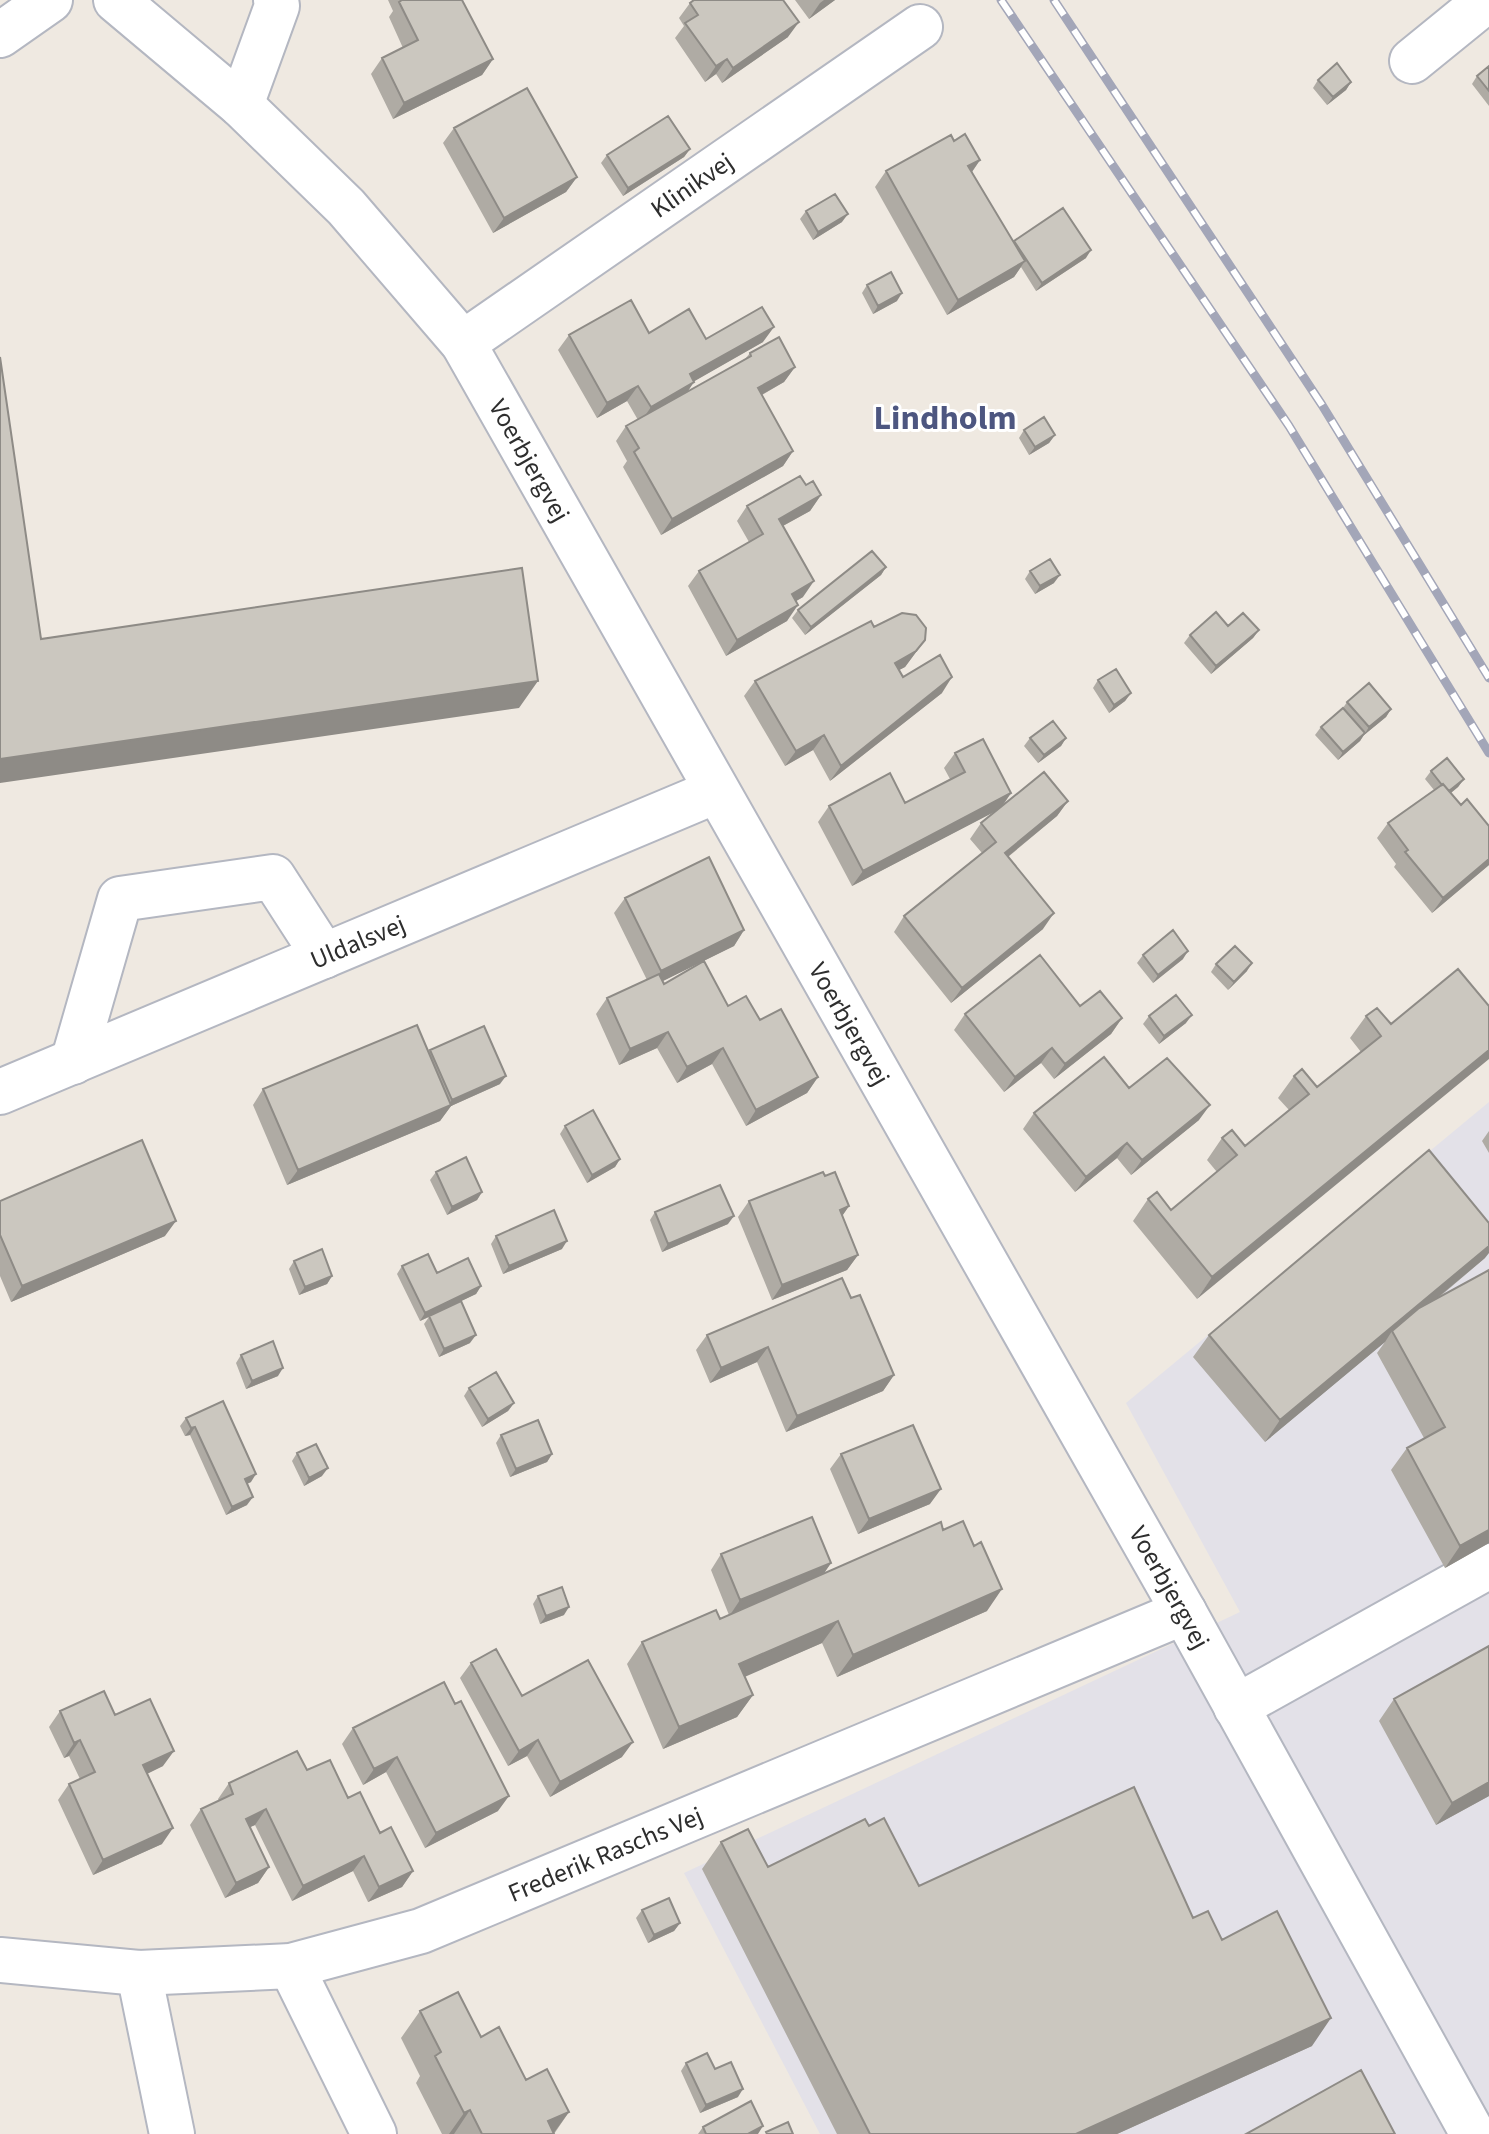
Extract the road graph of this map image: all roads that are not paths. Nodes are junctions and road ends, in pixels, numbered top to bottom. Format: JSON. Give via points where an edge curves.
{"nodes":[{"id":1,"x":50,"y":0,"type":"edge"},
{"id":2,"x":116,"y":0,"type":"edge"},
{"id":3,"x":276,"y":0,"type":"edge"},
{"id":4,"x":1487,"y":0,"type":"edge"},
{"id":5,"x":920,"y":27,"type":"dead end"},
{"id":6,"x":0,"y":35,"type":"edge"},
{"id":7,"x":1412,"y":61,"type":"dead end"},
{"id":8,"x":241,"y":105,"type":"junction"},
{"id":9,"x":463,"y":343,"type":"junction"},
{"id":10,"x":716,"y":791,"type":"junction"},
{"id":11,"x":324,"y":956,"type":"junction"},
{"id":12,"x":73,"y":1062,"type":"junction"},
{"id":13,"x":2,"y":1086,"type":"edge"},
{"id":14,"x":1489,"y":1566,"type":"edge"},
{"id":15,"x":1184,"y":1612,"type":"junction"},
{"id":16,"x":1236,"y":1707,"type":"junction"},
{"id":17,"x":0,"y":1960,"type":"edge"},
{"id":18,"x":291,"y":1966,"type":"junction"},
{"id":19,"x":139,"y":1973,"type":"junction"},
{"id":20,"x":172,"y":2134,"type":"edge"},
{"id":21,"x":374,"y":2134,"type":"edge"},
{"id":22,"x":1473,"y":2134,"type":"edge"}],
"edges":[{"from":1,"to":6,"type":"street"},
{"from":2,"to":8,"type":"street","name":"Voerbjergvej"},
{"from":3,"to":8,"type":"street"},
{"from":4,"to":7,"type":"street"},
{"from":5,"to":9,"type":"street","name":"Klinikvej"},
{"from":8,"to":9,"type":"street","name":"Voerbjergvej","via":[[346,207]]},
{"from":9,"to":10,"type":"street","name":"Voerbjergvej"},
{"from":10,"to":11,"type":"street","name":"Uldalsvej"},
{"from":10,"to":15,"type":"street","name":"Voerbjergvej"},
{"from":11,"to":12,"type":"street","name":"Uldalsvej"},
{"from":11,"to":12,"type":"street","via":[[273,877],[120,899]]},
{"from":12,"to":13,"type":"street","name":"Uldalsvej"},
{"from":14,"to":16,"type":"street"},
{"from":15,"to":16,"type":"street","name":"Voerbjergvej"},
{"from":15,"to":18,"type":"street","name":"Frederik Raschs Vej","via":[[421,1931]]},
{"from":16,"to":22,"type":"street","name":"Voerbjergvej"},
{"from":17,"to":19,"type":"street","name":"Frederik Raschs Vej"},
{"from":18,"to":19,"type":"street","name":"Frederik Raschs Vej"},
{"from":18,"to":21,"type":"street"},
{"from":19,"to":20,"type":"street"}]}
